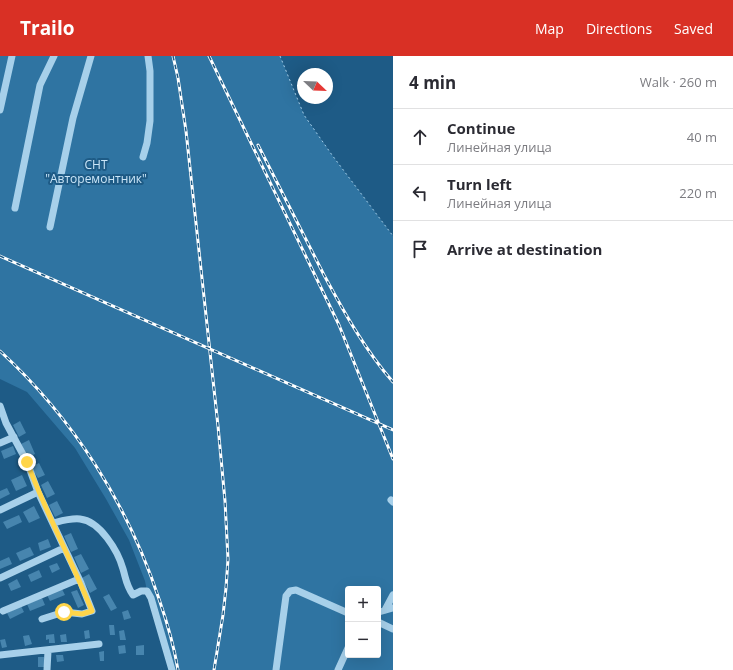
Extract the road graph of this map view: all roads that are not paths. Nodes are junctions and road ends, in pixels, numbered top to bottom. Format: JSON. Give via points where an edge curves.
{"nodes":[{"id":1,"x":12,"y":56,"type":"edge"},
{"id":2,"x":54,"y":56,"type":"edge"},
{"id":3,"x":91,"y":56,"type":"edge"},
{"id":4,"x":148,"y":56,"type":"edge"},
{"id":5,"x":0,"y":110,"type":"edge"},
{"id":6,"x":144,"y":158,"type":"dead end"},
{"id":7,"x":15,"y":208,"type":"dead end"},
{"id":8,"x":50,"y":227,"type":"dead end"},
{"id":9,"x":0,"y":406,"type":"edge"},
{"id":10,"x":14,"y":437,"type":"junction"},
{"id":11,"x":0,"y":443,"type":"edge"},
{"id":12,"x":38,"y":492,"type":"junction"},
{"id":13,"x":0,"y":510,"type":"edge"},
{"id":14,"x":53,"y":523,"type":"junction"},
{"id":15,"x":64,"y":548,"type":"junction"},
{"id":16,"x":0,"y":578,"type":"edge"},
{"id":17,"x":79,"y":579,"type":"junction"},
{"id":18,"x":393,"y":595,"type":"edge"},
{"id":19,"x":393,"y":608,"type":"edge"},
{"id":20,"x":3,"y":611,"type":"dead end"},
{"id":21,"x":381,"y":611,"type":"edge"},
{"id":22,"x":345,"y":613,"type":"edge"},
{"id":23,"x":42,"y":619,"type":"dead end"},
{"id":24,"x":381,"y":623,"type":"edge"},
{"id":25,"x":393,"y":629,"type":"edge"},
{"id":26,"x":99,"y":644,"type":"dead end"},
{"id":27,"x":48,"y":651,"type":"junction"},
{"id":28,"x":345,"y":655,"type":"edge"},
{"id":29,"x":0,"y":656,"type":"edge"},
{"id":30,"x":47,"y":670,"type":"edge"},
{"id":31,"x":172,"y":670,"type":"edge"},
{"id":32,"x":276,"y":670,"type":"edge"},
{"id":33,"x":338,"y":670,"type":"edge"}],
"edges":[{"from":1,"to":5,"type":"street"},
{"from":2,"to":7,"type":"street","via":[[40,85]]},
{"from":3,"to":8,"type":"street","via":[[73,118]]},
{"from":4,"to":6,"type":"street","via":[[150,121]]},
{"from":9,"to":10,"type":"street"},
{"from":10,"to":11,"type":"street"},
{"from":10,"to":12,"type":"street"},
{"from":12,"to":13,"type":"street"},
{"from":12,"to":14,"type":"street"},
{"from":14,"to":15,"type":"street"},
{"from":14,"to":31,"type":"street","via":[[81,519],[103,532],[114,546],[132,594],[147,591],[151,598]]},
{"from":15,"to":16,"type":"street"},
{"from":15,"to":17,"type":"street"},
{"from":17,"to":20,"type":"street"},
{"from":17,"to":23,"type":"street","via":[[92,611],[82,614],[64,612]]},
{"from":18,"to":21,"type":"street"},
{"from":19,"to":21,"type":"street"},
{"from":22,"to":32,"type":"street","via":[[296,590],[290,591],[286,596]]},
{"from":24,"to":25,"type":"street"},
{"from":26,"to":27,"type":"street"},
{"from":27,"to":29,"type":"street"},
{"from":27,"to":30,"type":"street"},
{"from":28,"to":33,"type":"street"}]}
